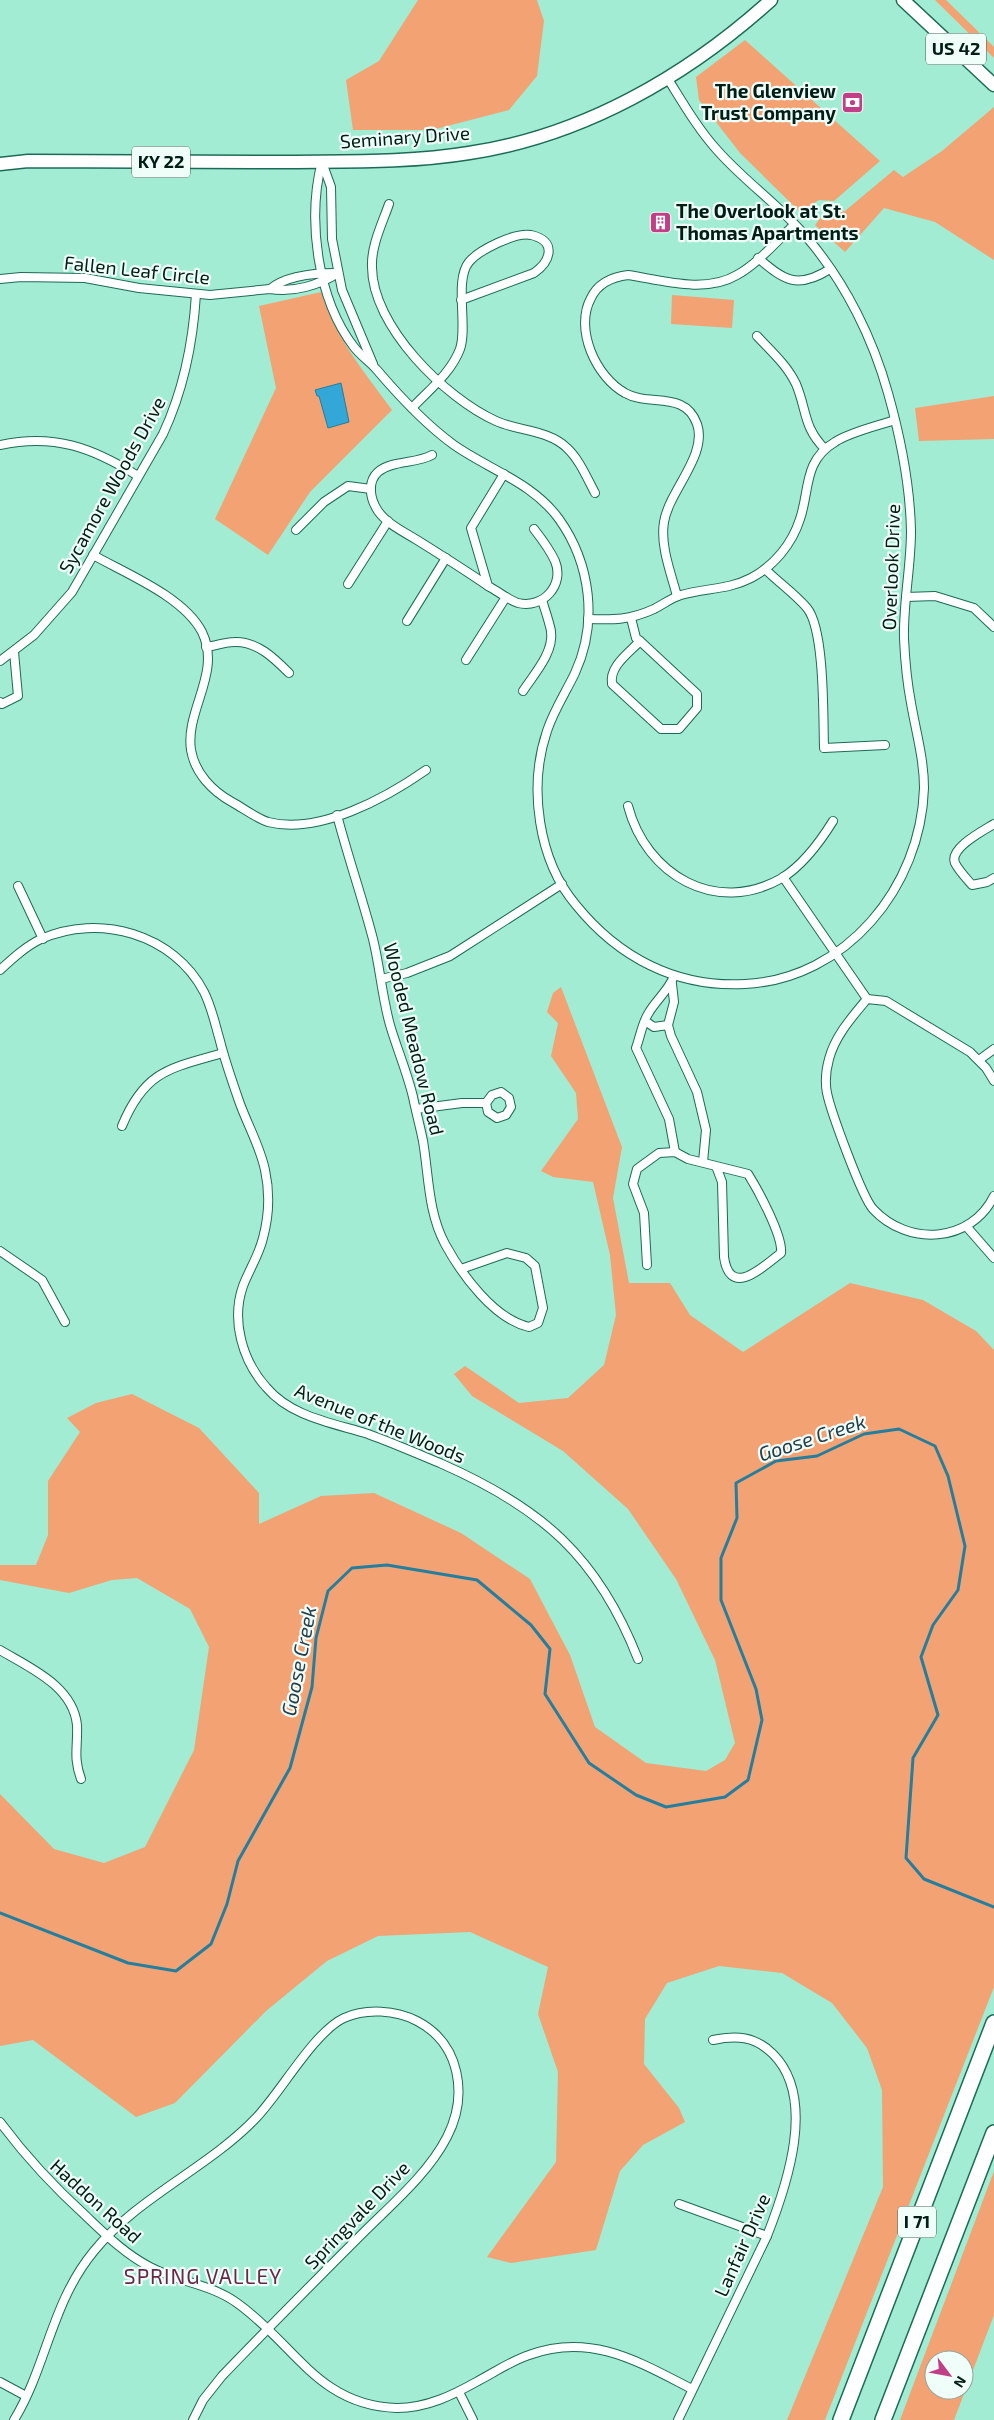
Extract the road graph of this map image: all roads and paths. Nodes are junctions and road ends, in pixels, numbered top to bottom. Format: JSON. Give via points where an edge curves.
{"nodes":[{"id":1,"x":771,"y":0,"type":"edge"},
{"id":2,"x":903,"y":0,"type":"edge"},
{"id":3,"x":668,"y":79,"type":"junction"},
{"id":4,"x":994,"y":85,"type":"edge"},
{"id":5,"x":322,"y":162,"type":"junction"},
{"id":6,"x":0,"y":164,"type":"edge"},
{"id":7,"x":389,"y":204,"type":"dead end"},
{"id":8,"x":794,"y":225,"type":"junction"},
{"id":9,"x":758,"y":258,"type":"junction"},
{"id":10,"x":830,"y":269,"type":"junction"},
{"id":11,"x":321,"y":273,"type":"junction"},
{"id":12,"x":338,"y":273,"type":"junction"},
{"id":13,"x":0,"y":279,"type":"edge"},
{"id":14,"x":324,"y":281,"type":"junction"},
{"id":15,"x":270,"y":289,"type":"junction"},
{"id":16,"x":196,"y":294,"type":"junction"},
{"id":17,"x":461,"y":300,"type":"junction"},
{"id":18,"x":757,"y":336,"type":"dead end"},
{"id":19,"x":374,"y":366,"type":"junction"},
{"id":20,"x":438,"y":380,"type":"junction"},
{"id":21,"x":412,"y":408,"type":"junction"},
{"id":22,"x":895,"y":420,"type":"junction"},
{"id":23,"x":0,"y":445,"type":"edge"},
{"id":24,"x":825,"y":450,"type":"junction"},
{"id":25,"x":432,"y":455,"type":"dead end"},
{"id":26,"x":504,"y":474,"type":"junction"},
{"id":27,"x":138,"y":476,"type":"junction"},
{"id":28,"x":371,"y":489,"type":"junction"},
{"id":29,"x":596,"y":492,"type":"dead end"},
{"id":30,"x":388,"y":521,"type":"junction"},
{"id":31,"x":534,"y":529,"type":"dead end"},
{"id":32,"x":296,"y":530,"type":"dead end"},
{"id":33,"x":93,"y":555,"type":"junction"},
{"id":34,"x":446,"y":558,"type":"junction"},
{"id":35,"x":764,"y":569,"type":"junction"},
{"id":36,"x":348,"y":584,"type":"dead end"},
{"id":37,"x":488,"y":586,"type":"junction"},
{"id":38,"x":677,"y":596,"type":"junction"},
{"id":39,"x":506,"y":597,"type":"junction"},
{"id":40,"x":906,"y":597,"type":"junction"},
{"id":41,"x":542,"y":600,"type":"junction"},
{"id":42,"x":631,"y":618,"type":"junction"},
{"id":43,"x":588,"y":620,"type":"junction"},
{"id":44,"x":407,"y":621,"type":"dead end"},
{"id":45,"x":994,"y":627,"type":"edge"},
{"id":46,"x":640,"y":641,"type":"junction"},
{"id":47,"x":206,"y":647,"type":"junction"},
{"id":48,"x":14,"y":652,"type":"junction"},
{"id":49,"x":466,"y":660,"type":"dead end"},
{"id":50,"x":0,"y":661,"type":"edge"},
{"id":51,"x":289,"y":673,"type":"dead end"},
{"id":52,"x":523,"y":691,"type":"dead end"},
{"id":53,"x":0,"y":702,"type":"edge"},
{"id":54,"x":885,"y":745,"type":"dead end"},
{"id":55,"x":426,"y":770,"type":"dead end"},
{"id":56,"x":628,"y":806,"type":"dead end"},
{"id":57,"x":338,"y":815,"type":"junction"},
{"id":58,"x":833,"y":821,"type":"dead end"},
{"id":59,"x":994,"y":824,"type":"edge"},
{"id":60,"x":783,"y":877,"type":"junction"},
{"id":61,"x":994,"y":878,"type":"edge"},
{"id":62,"x":562,"y":884,"type":"junction"},
{"id":63,"x":18,"y":886,"type":"dead end"},
{"id":64,"x":42,"y":939,"type":"junction"},
{"id":65,"x":836,"y":953,"type":"junction"},
{"id":66,"x":0,"y":970,"type":"edge"},
{"id":67,"x":381,"y":979,"type":"junction"},
{"id":68,"x":673,"y":980,"type":"junction"},
{"id":69,"x":866,"y":999,"type":"junction"},
{"id":70,"x":645,"y":1021,"type":"junction"},
{"id":71,"x":668,"y":1025,"type":"junction"},
{"id":72,"x":994,"y":1049,"type":"edge"},
{"id":73,"x":223,"y":1053,"type":"junction"},
{"id":74,"x":979,"y":1060,"type":"junction"},
{"id":75,"x":994,"y":1081,"type":"edge"},
{"id":76,"x":486,"y":1103,"type":"dead end"},
{"id":77,"x":416,"y":1109,"type":"junction"},
{"id":78,"x":122,"y":1126,"type":"dead end"},
{"id":79,"x":675,"y":1152,"type":"junction"},
{"id":80,"x":703,"y":1162,"type":"junction"},
{"id":81,"x":716,"y":1166,"type":"junction"},
{"id":82,"x":993,"y":1199,"type":"edge"},
{"id":83,"x":966,"y":1226,"type":"junction"},
{"id":84,"x":0,"y":1251,"type":"edge"},
{"id":85,"x":994,"y":1258,"type":"edge"},
{"id":86,"x":647,"y":1265,"type":"dead end"},
{"id":87,"x":461,"y":1269,"type":"junction"},
{"id":88,"x":65,"y":1322,"type":"dead end"},
{"id":89,"x":0,"y":1650,"type":"edge"},
{"id":90,"x":638,"y":1659,"type":"dead end"},
{"id":91,"x":81,"y":1779,"type":"dead end"},
{"id":92,"x":994,"y":2023,"type":"edge"},
{"id":93,"x":713,"y":2040,"type":"dead end"},
{"id":94,"x":0,"y":2122,"type":"edge"},
{"id":95,"x":994,"y":2134,"type":"edge"},
{"id":96,"x":679,"y":2204,"type":"dead end"},
{"id":97,"x":107,"y":2236,"type":"junction"},
{"id":98,"x":767,"y":2236,"type":"junction"},
{"id":99,"x":268,"y":2328,"type":"junction"},
{"id":100,"x":0,"y":2382,"type":"edge"},
{"id":101,"x":692,"y":2389,"type":"junction"},
{"id":102,"x":459,"y":2392,"type":"junction"},
{"id":103,"x":26,"y":2396,"type":"junction"},
{"id":104,"x":14,"y":2420,"type":"edge"},
{"id":105,"x":193,"y":2420,"type":"edge"},
{"id":106,"x":473,"y":2420,"type":"edge"},
{"id":107,"x":678,"y":2420,"type":"edge"},
{"id":108,"x":841,"y":2420,"type":"edge"},
{"id":109,"x":883,"y":2420,"type":"edge"}],
"edges":[{"from":1,"to":3,"type":"main road","name":"Seminary Drive","number":"KY 22","via":[[727,37]]},
{"from":2,"to":4,"type":"main road","number":"US 42"},
{"from":3,"to":5,"type":"main road","name":"Seminary Drive","number":"KY 22","via":[[596,115],[526,140],[470,153]]},
{"from":3,"to":8,"type":"street","name":"Overlook Drive","via":[[716,150]]},
{"from":5,"to":6,"type":"main road","name":"Seminary Drive","number":"KY 22","via":[[28,161]]},
{"from":5,"to":11,"type":"street","via":[[316,185],[316,239]]},
{"from":5,"to":12,"type":"street","via":[[331,187],[332,239]]},
{"from":7,"to":20,"type":"street","via":[[373,251],[374,285],[390,323],[411,353]]},
{"from":8,"to":9,"type":"street"},
{"from":8,"to":10,"type":"street","name":"Overlook Drive"},
{"from":9,"to":10,"type":"street","via":[[790,281],[814,278]]},
{"from":9,"to":38,"type":"street","via":[[734,276],[708,284],[617,276],[599,287],[585,314],[588,342],[594,358],[611,382],[625,393],[639,398],[678,402],[697,424],[698,444],[668,506],[662,531]]},
{"from":10,"to":22,"type":"street","name":"Overlook Drive","via":[[864,328],[884,379]]},
{"from":11,"to":12,"type":"street","name":"Fallen Leaf Circle"},
{"from":11,"to":14,"type":"street"},
{"from":11,"to":15,"type":"street","name":"Fallen Leaf Circle","via":[[277,283]]},
{"from":12,"to":14,"type":"street","name":"Fallen Leaf Circle"},
{"from":12,"to":19,"type":"street"},
{"from":13,"to":16,"type":"street","name":"Fallen Leaf Circle","via":[[85,278]]},
{"from":14,"to":15,"type":"street","name":"Fallen Leaf Circle","via":[[280,291]]},
{"from":14,"to":19,"type":"street","via":[[336,315],[355,349]]},
{"from":15,"to":16,"type":"street","name":"Fallen Leaf Circle"},
{"from":16,"to":27,"type":"street","name":"Sycamore Woods Drive","via":[[191,347],[182,387],[163,434]]},
{"from":17,"to":17,"type":"street","via":[[467,264],[481,251],[508,239],[529,235],[547,244],[549,253],[545,265],[534,273]]},
{"from":17,"to":20,"type":"street","via":[[461,348],[449,370]]},
{"from":18,"to":24,"type":"street","via":[[786,367],[795,382],[810,432]]},
{"from":19,"to":21,"type":"street","name":"Overlook Drive"},
{"from":20,"to":21,"type":"street"},
{"from":20,"to":29,"type":"street","via":[[481,414],[499,423],[558,441],[573,456]]},
{"from":21,"to":26,"type":"street","name":"Overlook Drive","via":[[448,441]]},
{"from":22,"to":24,"type":"street","via":[[835,441]]},
{"from":22,"to":40,"type":"street","name":"Overlook Drive","via":[[910,493],[911,536]]},
{"from":23,"to":27,"type":"street","via":[[42,441],[76,446],[101,454]]},
{"from":24,"to":35,"type":"street","via":[[810,472],[795,533],[784,550]]},
{"from":25,"to":28,"type":"street","via":[[380,471],[374,477]]},
{"from":26,"to":37,"type":"street","via":[[471,528]]},
{"from":26,"to":43,"type":"street","name":"Overlook Drive","via":[[540,498],[567,531],[582,564],[589,605]]},
{"from":27,"to":33,"type":"street","name":"Sycamore Woods Drive"},
{"from":28,"to":30,"type":"street","via":[[372,500]]},
{"from":28,"to":32,"type":"street","via":[[348,486],[324,502]]},
{"from":30,"to":34,"type":"street"},
{"from":30,"to":36,"type":"street"},
{"from":31,"to":41,"type":"street","via":[[555,562],[557,574],[554,588]]},
{"from":33,"to":47,"type":"street","via":[[183,607],[201,631]]},
{"from":33,"to":48,"type":"street","name":"Sycamore Woods Drive","via":[[61,606]]},
{"from":34,"to":37,"type":"street"},
{"from":34,"to":44,"type":"street"},
{"from":35,"to":38,"type":"street","via":[[736,585]]},
{"from":35,"to":54,"type":"street","via":[[808,609],[814,621],[819,639],[824,748]]},
{"from":37,"to":39,"type":"street"},
{"from":38,"to":42,"type":"street"},
{"from":39,"to":41,"type":"street","via":[[526,605]]},
{"from":39,"to":49,"type":"street"},
{"from":40,"to":45,"type":"street","via":[[935,596],[974,608]]},
{"from":40,"to":65,"type":"street","name":"Overlook Drive","via":[[907,678],[924,786],[921,820],[912,854],[890,898],[871,922]]},
{"from":41,"to":52,"type":"street","via":[[551,642]]},
{"from":42,"to":43,"type":"street"},
{"from":42,"to":46,"type":"street","via":[[636,638]]},
{"from":43,"to":62,"type":"street","name":"Overlook Drive","via":[[577,669],[547,730],[539,778],[543,834]]},
{"from":46,"to":46,"type":"street","via":[[697,694],[697,708],[679,729],[661,729],[612,684],[612,672]]},
{"from":47,"to":51,"type":"street","via":[[234,642],[251,645],[272,657]]},
{"from":47,"to":57,"type":"street","via":[[207,675],[191,731],[194,761],[205,780],[221,796],[268,822],[305,824]]},
{"from":48,"to":50,"type":"street","name":"Sycamore Woods Drive"},
{"from":48,"to":53,"type":"street","via":[[18,696],[2,704]]},
{"from":55,"to":57,"type":"street","via":[[370,803]]},
{"from":56,"to":60,"type":"street","via":[[639,838],[649,853],[686,882],[702,888],[735,891],[766,885]]},
{"from":57,"to":67,"type":"street","name":"Wooded Meadow Road"},
{"from":58,"to":60,"type":"street","via":[[812,850]]},
{"from":59,"to":61,"type":"street","via":[[959,847],[955,858],[972,886]]},
{"from":60,"to":65,"type":"street"},
{"from":62,"to":67,"type":"street","via":[[450,956],[407,973]]},
{"from":62,"to":68,"type":"street","name":"Overlook Drive","via":[[570,899],[608,940]]},
{"from":63,"to":64,"type":"street"},
{"from":64,"to":66,"type":"street","name":"Avenue of the Woods"},
{"from":64,"to":73,"type":"street","name":"Avenue of the Woods","via":[[71,931],[103,928],[138,935],[159,945],[179,960],[201,986],[210,1004]]},
{"from":65,"to":68,"type":"street","name":"Overlook Drive","via":[[790,976],[754,984]]},
{"from":65,"to":69,"type":"street"},
{"from":67,"to":77,"type":"street","name":"Wooded Meadow Road","via":[[389,1023]]},
{"from":68,"to":70,"type":"street"},
{"from":68,"to":71,"type":"street","via":[[674,1002]]},
{"from":69,"to":74,"type":"street","via":[[877,998],[893,1005]]},
{"from":69,"to":83,"type":"street","via":[[833,1046],[826,1075],[827,1094],[865,1198],[884,1219],[915,1233],[941,1235]]},
{"from":70,"to":71,"type":"street","via":[[654,1027]]},
{"from":70,"to":79,"type":"street","via":[[636,1048],[670,1119]]},
{"from":71,"to":80,"type":"street","via":[[697,1092],[706,1130]]},
{"from":72,"to":74,"type":"street"},
{"from":73,"to":78,"type":"street","via":[[160,1074],[142,1088]]},
{"from":73,"to":90,"type":"street","name":"Avenue of the Woods","via":[[260,1151],[268,1192],[268,1218],[242,1288],[238,1316],[244,1350],[257,1377],[274,1396],[294,1410],[371,1435],[473,1478],[538,1517],[556,1532],[595,1576],[616,1609]]},
{"from":74,"to":75,"type":"street"},
{"from":76,"to":77,"type":"street","via":[[462,1102]]},
{"from":77,"to":87,"type":"street","name":"Wooded Meadow Road","via":[[431,1207],[445,1243]]},
{"from":79,"to":80,"type":"street"},
{"from":79,"to":86,"type":"street","via":[[659,1153],[637,1169],[634,1176],[633,1184],[644,1213]]},
{"from":80,"to":81,"type":"street"},
{"from":81,"to":81,"type":"street","via":[[722,1182],[726,1268],[735,1276],[747,1278],[782,1254],[782,1243],[748,1174]]},
{"from":82,"to":83,"type":"street","via":[[983,1214]]},
{"from":83,"to":85,"type":"street"},
{"from":84,"to":88,"type":"street","via":[[42,1280]]},
{"from":87,"to":87,"type":"street","name":"Wooded Meadow Road","via":[[472,1286],[508,1319],[529,1327],[538,1323],[543,1308],[535,1266],[526,1258],[506,1252]]},
{"from":89,"to":91,"type":"street","via":[[51,1682],[69,1701],[76,1716],[75,1755]]},
{"from":92,"to":108,"type":"highway","number":"I 71"},
{"from":93,"to":98,"type":"street","name":"Lanfair Drive","via":[[744,2037],[762,2045],[780,2060],[794,2089],[796,2115],[789,2168]]},
{"from":94,"to":97,"type":"street","name":"Haddon Road","via":[[36,2168]]},
{"from":95,"to":109,"type":"highway","number":"I 71"},
{"from":96,"to":98,"type":"street"},
{"from":97,"to":99,"type":"street","name":"Haddon Road","via":[[153,2269],[215,2290]]},
{"from":97,"to":99,"type":"street","name":"Springvale Drive","via":[[154,2197],[226,2147],[256,2118],[319,2039],[338,2022],[364,2012],[390,2012],[418,2021],[450,2052],[459,2078],[458,2106],[448,2136],[423,2171],[386,2211]]},
{"from":97,"to":103,"type":"street","name":"Springvale Drive","via":[[66,2294]]},
{"from":98,"to":101,"type":"street","name":"Lanfair Drive"},
{"from":99,"to":102,"type":"street","name":"Haddon Road","via":[[329,2387],[356,2401],[375,2406],[409,2407]]},
{"from":99,"to":105,"type":"street","name":"Springvale Drive","via":[[214,2384]]},
{"from":100,"to":103,"type":"street"},
{"from":101,"to":102,"type":"street","name":"Haddon Road","via":[[620,2354],[578,2347],[529,2355]]},
{"from":101,"to":107,"type":"street","name":"Lanfair Drive"},
{"from":102,"to":106,"type":"street"},
{"from":103,"to":104,"type":"street","name":"Springvale Drive"}]}
